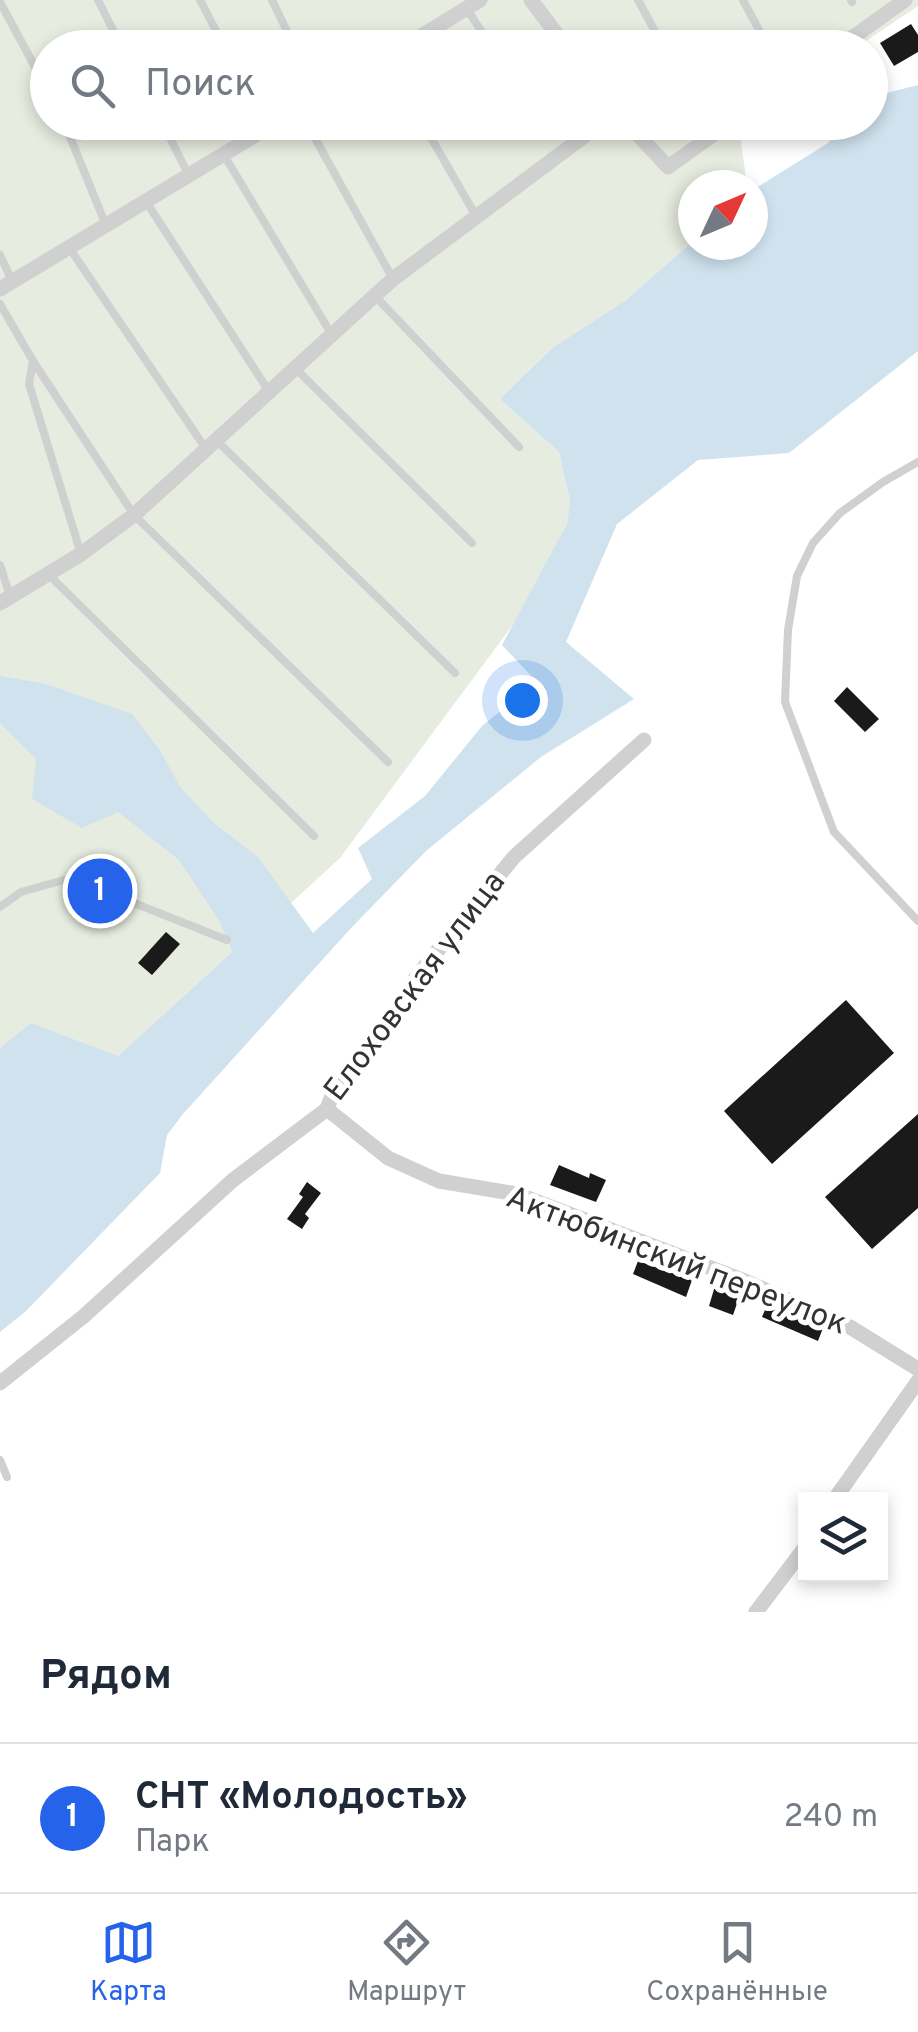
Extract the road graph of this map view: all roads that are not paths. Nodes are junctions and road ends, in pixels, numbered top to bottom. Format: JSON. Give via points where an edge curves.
{"nodes":[{"id":1,"x":98,"y":0,"type":"edge"},
{"id":2,"x":200,"y":0,"type":"edge"},
{"id":3,"x":272,"y":0,"type":"edge"},
{"id":4,"x":531,"y":0,"type":"edge"},
{"id":5,"x":638,"y":0,"type":"edge"},
{"id":6,"x":742,"y":0,"type":"edge"},
{"id":7,"x":905,"y":0,"type":"edge"},
{"id":8,"x":0,"y":2,"type":"edge"},
{"id":9,"x":474,"y":5,"type":"edge"},
{"id":10,"x":113,"y":30,"type":"edge"},
{"id":11,"x":216,"y":30,"type":"edge"},
{"id":12,"x":286,"y":30,"type":"edge"},
{"id":13,"x":432,"y":30,"type":"edge"},
{"id":14,"x":484,"y":30,"type":"edge"},
{"id":15,"x":554,"y":30,"type":"edge"},
{"id":16,"x":654,"y":30,"type":"edge"},
{"id":17,"x":759,"y":30,"type":"edge"},
{"id":18,"x":863,"y":30,"type":"edge"},
{"id":19,"x":30,"y":58,"type":"edge"},
{"id":20,"x":71,"y":140,"type":"edge"},
{"id":21,"x":171,"y":140,"type":"edge"},
{"id":22,"x":247,"y":140,"type":"edge"},
{"id":23,"x":316,"y":140,"type":"edge"},
{"id":24,"x":432,"y":140,"type":"edge"},
{"id":25,"x":579,"y":140,"type":"edge"},
{"id":26,"x":643,"y":140,"type":"edge"},
{"id":27,"x":706,"y":140,"type":"edge"},
{"id":28,"x":223,"y":154,"type":"junction"},
{"id":29,"x":188,"y":174,"type":"junction"},
{"id":30,"x":145,"y":200,"type":"junction"},
{"id":31,"x":476,"y":216,"type":"junction"},
{"id":32,"x":106,"y":224,"type":"junction"},
{"id":33,"x":68,"y":246,"type":"junction"},
{"id":34,"x":0,"y":255,"type":"edge"},
{"id":35,"x":393,"y":280,"type":"junction"},
{"id":36,"x":6,"y":285,"type":"edge"},
{"id":37,"x":375,"y":296,"type":"junction"},
{"id":38,"x":0,"y":304,"type":"edge"},
{"id":39,"x":332,"y":335,"type":"junction"},
{"id":40,"x":33,"y":362,"type":"junction"},
{"id":41,"x":296,"y":369,"type":"junction"},
{"id":42,"x":270,"y":393,"type":"junction"},
{"id":43,"x":212,"y":446,"type":"junction"},
{"id":44,"x":519,"y":447,"type":"dead end"},
{"id":45,"x":918,"y":462,"type":"edge"},
{"id":46,"x":134,"y":515,"type":"junction"},
{"id":47,"x":472,"y":543,"type":"dead end"},
{"id":48,"x":81,"y":554,"type":"junction"},
{"id":49,"x":0,"y":565,"type":"edge"},
{"id":50,"x":48,"y":574,"type":"junction"},
{"id":51,"x":5,"y":600,"type":"edge"},
{"id":52,"x":456,"y":673,"type":"dead end"},
{"id":53,"x":644,"y":740,"type":"dead end"},
{"id":54,"x":388,"y":762,"type":"dead end"},
{"id":55,"x":314,"y":836,"type":"dead end"},
{"id":56,"x":0,"y":908,"type":"edge"},
{"id":57,"x":918,"y":921,"type":"edge"},
{"id":58,"x":226,"y":940,"type":"dead end"},
{"id":59,"x":327,"y":1109,"type":"junction"},
{"id":60,"x":918,"y":1368,"type":"edge"},
{"id":61,"x":918,"y":1382,"type":"edge"},
{"id":62,"x":0,"y":1383,"type":"edge"},
{"id":63,"x":0,"y":1460,"type":"edge"},
{"id":64,"x":7,"y":1477,"type":"dead end"},
{"id":65,"x":840,"y":1492,"type":"edge"},
{"id":66,"x":798,"y":1557,"type":"edge"},
{"id":67,"x":756,"y":1612,"type":"edge"}],
"edges":[{"from":1,"to":10,"type":"lane"},
{"from":2,"to":11,"type":"lane"},
{"from":3,"to":12,"type":"lane"},
{"from":4,"to":15,"type":"street"},
{"from":5,"to":16,"type":"lane"},
{"from":6,"to":17,"type":"lane"},
{"from":7,"to":18,"type":"street"},
{"from":8,"to":19,"type":"lane"},
{"from":9,"to":13,"type":"street"},
{"from":9,"to":14,"type":"lane"},
{"from":20,"to":32,"type":"lane"},
{"from":21,"to":29,"type":"lane"},
{"from":22,"to":28,"type":"street"},
{"from":23,"to":35,"type":"lane"},
{"from":24,"to":31,"type":"lane"},
{"from":25,"to":31,"type":"street"},
{"from":26,"to":27,"type":"street","via":[[668,167]]},
{"from":28,"to":29,"type":"street"},
{"from":28,"to":39,"type":"lane"},
{"from":29,"to":30,"type":"street"},
{"from":30,"to":32,"type":"street"},
{"from":30,"to":42,"type":"lane"},
{"from":31,"to":35,"type":"street"},
{"from":32,"to":33,"type":"street"},
{"from":33,"to":36,"type":"street"},
{"from":33,"to":43,"type":"lane"},
{"from":34,"to":36,"type":"lane"},
{"from":35,"to":37,"type":"street"},
{"from":37,"to":39,"type":"street"},
{"from":37,"to":44,"type":"lane"},
{"from":38,"to":40,"type":"lane"},
{"from":39,"to":41,"type":"street"},
{"from":40,"to":46,"type":"lane"},
{"from":40,"to":48,"type":"lane","via":[[30,384]]},
{"from":41,"to":42,"type":"street"},
{"from":41,"to":47,"type":"lane"},
{"from":42,"to":43,"type":"street"},
{"from":43,"to":46,"type":"street"},
{"from":43,"to":52,"type":"lane"},
{"from":45,"to":57,"type":"lane","via":[[840,514],[812,543],[788,630],[784,702],[834,832]]},
{"from":46,"to":48,"type":"street"},
{"from":46,"to":54,"type":"lane"},
{"from":48,"to":50,"type":"street"},
{"from":49,"to":51,"type":"lane"},
{"from":50,"to":51,"type":"street"},
{"from":50,"to":55,"type":"lane"},
{"from":53,"to":59,"type":"street","name":"Елоховская улица","via":[[514,857],[416,976]]},
{"from":56,"to":58,"type":"lane","via":[[21,892],[71,878]]},
{"from":59,"to":60,"type":"street","name":"Актюбинский переулок","via":[[388,1158],[439,1181],[517,1194],[744,1281],[850,1327]]},
{"from":59,"to":62,"type":"street","name":"Елоховская улица","via":[[233,1180]]},
{"from":61,"to":65,"type":"street"},
{"from":63,"to":64,"type":"lane"},
{"from":66,"to":67,"type":"street"}]}
